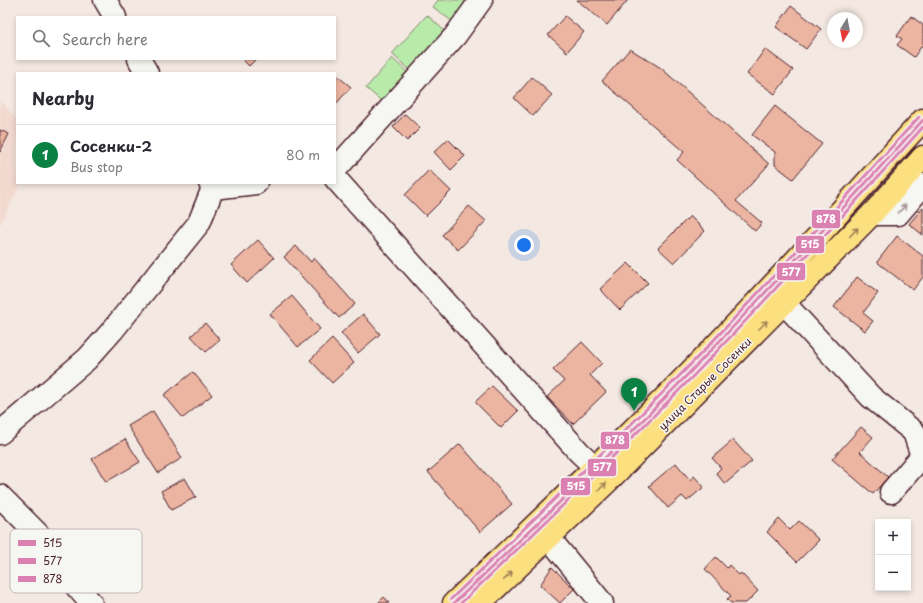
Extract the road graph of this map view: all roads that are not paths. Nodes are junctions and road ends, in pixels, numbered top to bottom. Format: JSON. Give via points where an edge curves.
{"nodes":[{"id":1,"x":105,"y":0,"type":"edge"},
{"id":2,"x":481,"y":0,"type":"edge"},
{"id":3,"x":114,"y":16,"type":"edge"},
{"id":4,"x":140,"y":60,"type":"edge"},
{"id":5,"x":146,"y":72,"type":"edge"},
{"id":6,"x":923,"y":120,"type":"edge"},
{"id":7,"x":923,"y":157,"type":"edge"},
{"id":8,"x":336,"y":169,"type":"edge"},
{"id":9,"x":336,"y":179,"type":"edge"},
{"id":10,"x":241,"y":184,"type":"edge"},
{"id":11,"x":923,"y":185,"type":"edge"},
{"id":12,"x":212,"y":186,"type":"edge"},
{"id":13,"x":872,"y":214,"type":"junction"},
{"id":14,"x":784,"y":303,"type":"junction"},
{"id":15,"x":0,"y":433,"type":"edge"},
{"id":16,"x":595,"y":467,"type":"junction"},
{"id":17,"x":891,"y":492,"type":"dead end"},
{"id":18,"x":0,"y":496,"type":"edge"},
{"id":19,"x":33,"y":529,"type":"edge"},
{"id":20,"x":549,"y":538,"type":"junction"},
{"id":21,"x":82,"y":593,"type":"edge"},
{"id":22,"x":91,"y":603,"type":"edge"},
{"id":23,"x":454,"y":603,"type":"edge"},
{"id":24,"x":480,"y":603,"type":"edge"},
{"id":25,"x":602,"y":603,"type":"edge"}],
"edges":[{"from":1,"to":3,"type":"street"},
{"from":2,"to":8,"type":"street","via":[[455,36]]},
{"from":4,"to":5,"type":"street"},
{"from":6,"to":16,"type":"main road","name":"улица Старые Сосенки","via":[[768,290]]},
{"from":7,"to":13,"type":"main road","name":"улица Старые Сосенки"},
{"from":9,"to":16,"type":"street"},
{"from":10,"to":12,"type":"street"},
{"from":13,"to":11,"type":"street","one_way":true,"via":[[898,214]]},
{"from":12,"to":15,"type":"street","via":[[199,223],[112,331],[87,359]]},
{"from":14,"to":13,"type":"main road","name":"улица Старые Сосенки","one_way":true},
{"from":14,"to":17,"type":"street","via":[[871,397],[914,432],[922,456]]},
{"from":20,"to":14,"type":"main road","name":"улица Старые Сосенки","one_way":true},
{"from":16,"to":23,"type":"main road","name":"улица Старые Сосенки"},
{"from":18,"to":19,"type":"street"},
{"from":24,"to":20,"type":"main road","name":"улица Старые Сосенки","one_way":true},
{"from":20,"to":25,"type":"street"},
{"from":21,"to":22,"type":"street"}]}
